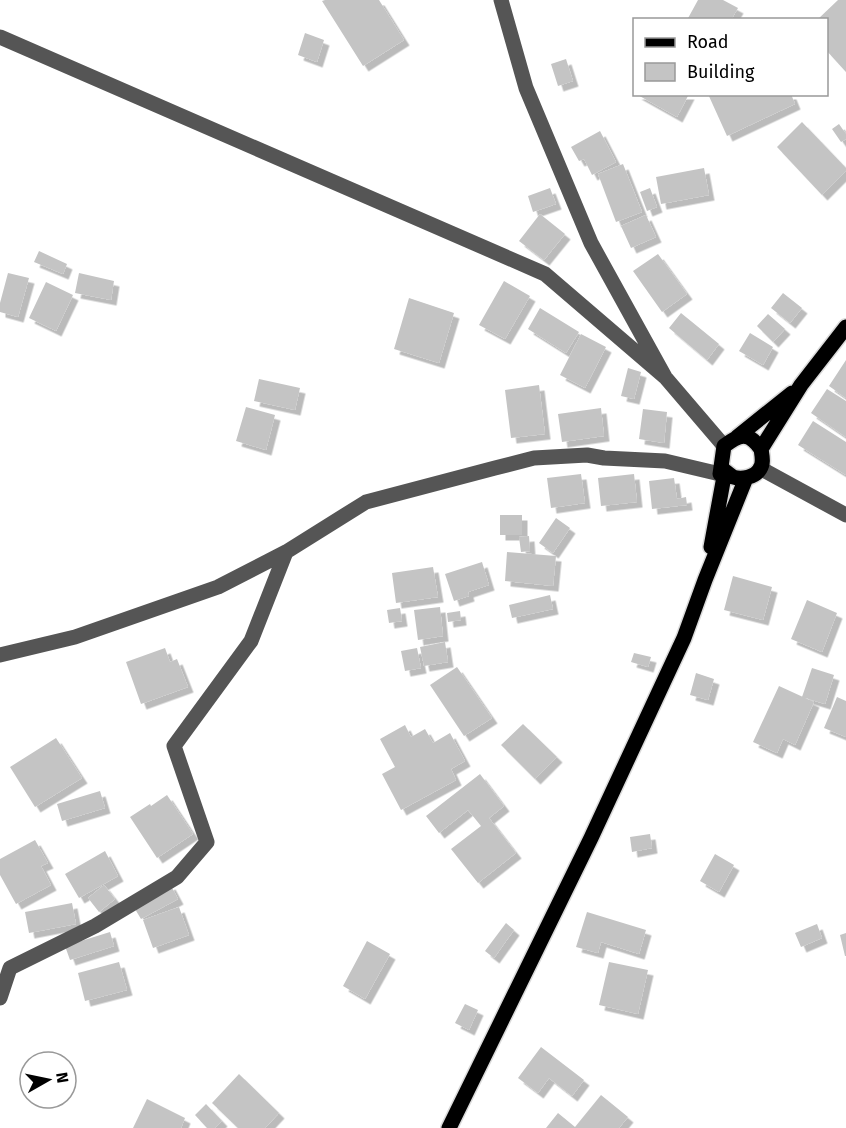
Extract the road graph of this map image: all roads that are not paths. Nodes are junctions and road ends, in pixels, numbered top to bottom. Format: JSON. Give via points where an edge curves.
{"nodes":[{"id":1,"x":501,"y":0,"type":"edge"},
{"id":2,"x":0,"y":37,"type":"edge"},
{"id":3,"x":846,"y":327,"type":"edge"},
{"id":4,"x":665,"y":377,"type":"junction"},
{"id":5,"x":801,"y":385,"type":"junction"},
{"id":6,"x":731,"y":441,"type":"junction"},
{"id":7,"x":761,"y":449,"type":"junction"},
{"id":8,"x":760,"y":468,"type":"junction"},
{"id":9,"x":723,"y":472,"type":"junction"},
{"id":10,"x":746,"y":478,"type":"junction"},
{"id":11,"x":846,"y":515,"type":"edge"},
{"id":12,"x":286,"y":552,"type":"junction"},
{"id":13,"x":705,"y":580,"type":"junction"},
{"id":14,"x":0,"y":655,"type":"edge"},
{"id":15,"x":0,"y":998,"type":"edge"},
{"id":16,"x":449,"y":1128,"type":"edge"}],
"edges":[{"from":1,"to":4,"type":"street","via":[[526,88],[591,243]]},
{"from":2,"to":4,"type":"street","via":[[545,274]]},
{"from":3,"to":5,"type":"main road"},
{"from":4,"to":6,"type":"street"},
{"from":5,"to":6,"type":"main road"},
{"from":5,"to":7,"type":"main road"},
{"from":6,"to":7,"type":"main road","via":[[747,437]]},
{"from":6,"to":9,"type":"main road"},
{"from":7,"to":8,"type":"main road"},
{"from":8,"to":10,"type":"main road"},
{"from":8,"to":11,"type":"street"},
{"from":9,"to":10,"type":"main road"},
{"from":9,"to":12,"type":"street","via":[[666,461],[586,455],[534,458],[366,502]]},
{"from":9,"to":13,"type":"main road"},
{"from":10,"to":13,"type":"main road"},
{"from":12,"to":14,"type":"street","via":[[218,587],[75,637]]},
{"from":12,"to":15,"type":"street","via":[[250,641],[174,746],[207,842],[177,877],[95,926],[10,969]]},
{"from":13,"to":16,"type":"main road","via":[[684,638],[596,828]]}]}
